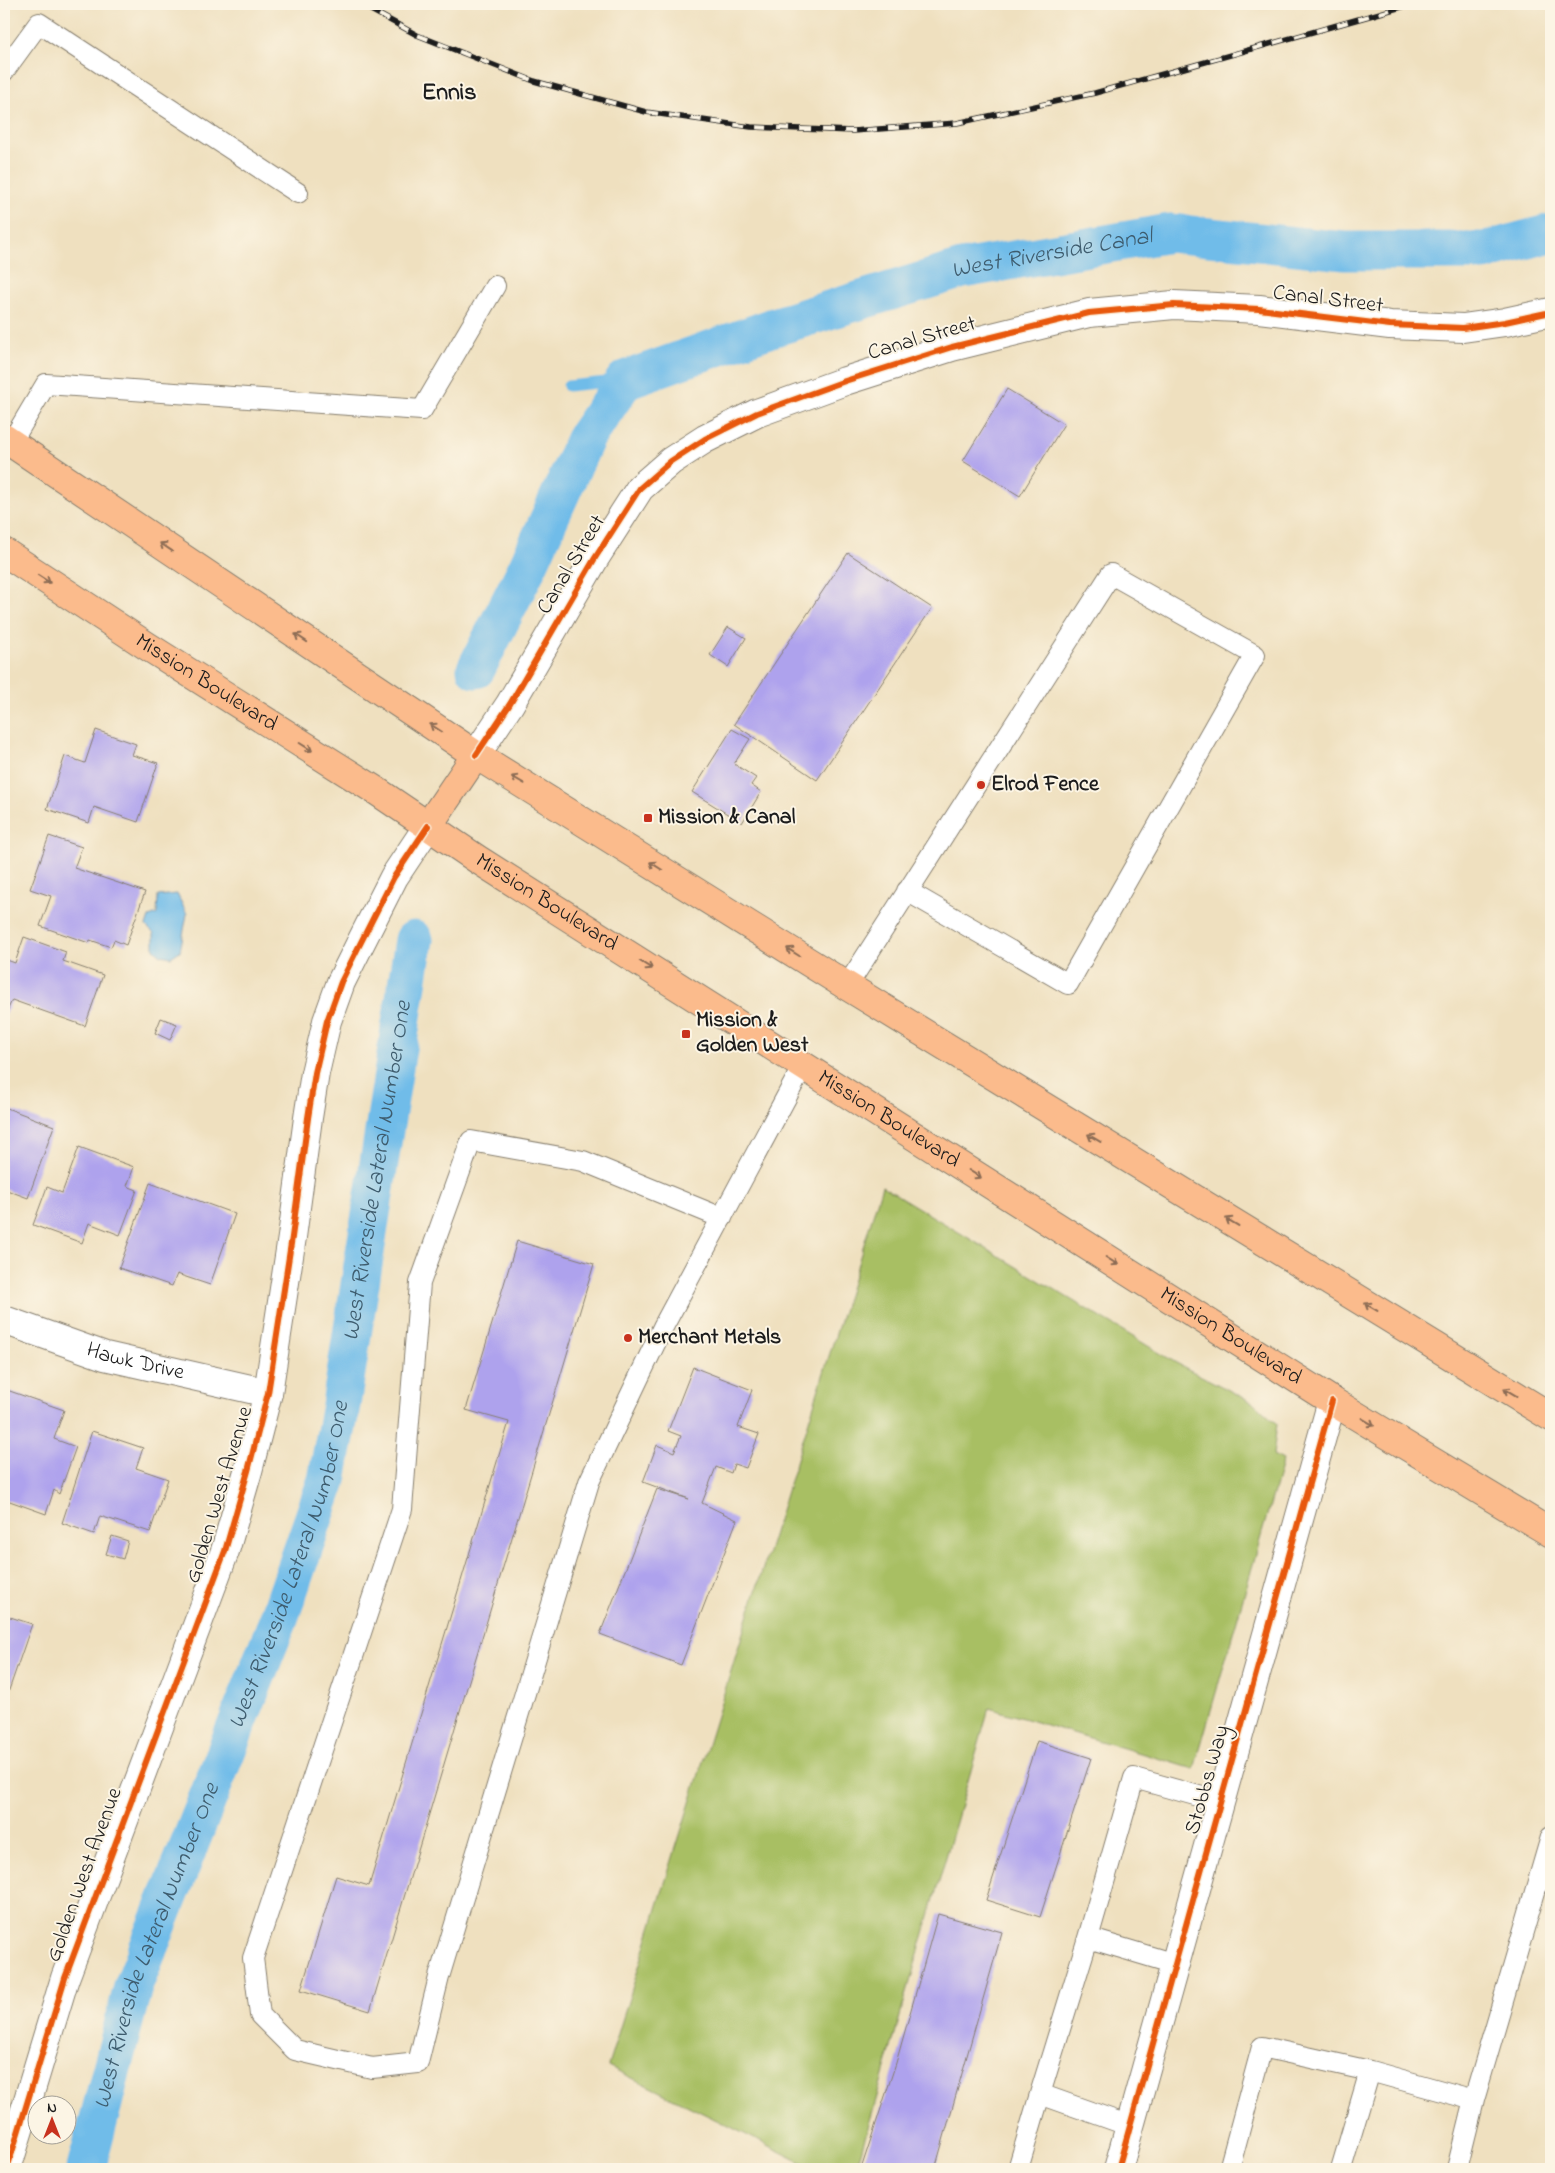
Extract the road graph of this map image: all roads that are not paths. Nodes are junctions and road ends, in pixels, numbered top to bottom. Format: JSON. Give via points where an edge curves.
{"nodes":[{"id":1,"x":4,"y":71,"type":"edge"},
{"id":2,"x":298,"y":193,"type":"dead end"},
{"id":3,"x":495,"y":286,"type":"dead end"},
{"id":4,"x":1551,"y":312,"type":"edge"},
{"id":5,"x":7,"y":441,"type":"edge"},
{"id":6,"x":4,"y":552,"type":"edge"},
{"id":7,"x":476,"y":755,"type":"junction"},
{"id":8,"x":428,"y":826,"type":"junction"},
{"id":9,"x":907,"y":891,"type":"junction"},
{"id":10,"x":847,"y":986,"type":"junction"},
{"id":11,"x":803,"y":1066,"type":"junction"},
{"id":12,"x":722,"y":1218,"type":"junction"},
{"id":13,"x":4,"y":1320,"type":"edge"},
{"id":14,"x":268,"y":1393,"type":"junction"},
{"id":15,"x":1332,"y":1401,"type":"junction"},
{"id":16,"x":1551,"y":1417,"type":"edge"},
{"id":17,"x":1551,"y":1533,"type":"edge"},
{"id":18,"x":1220,"y":1802,"type":"junction"},
{"id":19,"x":1551,"y":1836,"type":"edge"},
{"id":20,"x":1088,"y":1938,"type":"junction"},
{"id":21,"x":1175,"y":1964,"type":"junction"},
{"id":22,"x":1370,"y":2071,"type":"junction"},
{"id":23,"x":1040,"y":2094,"type":"junction"},
{"id":24,"x":1474,"y":2100,"type":"junction"},
{"id":25,"x":1130,"y":2126,"type":"junction"},
{"id":26,"x":7,"y":2169,"type":"edge"},
{"id":27,"x":1018,"y":2169,"type":"edge"},
{"id":28,"x":1118,"y":2169,"type":"edge"},
{"id":29,"x":1229,"y":2169,"type":"edge"},
{"id":30,"x":1341,"y":2169,"type":"edge"},
{"id":31,"x":1458,"y":2169,"type":"edge"}],
"edges":[{"from":1,"to":2,"type":"lane","via":[[39,23]]},
{"from":3,"to":5,"type":"lane","via":[[422,410],[46,384]]},
{"from":4,"to":7,"type":"street","name":"Canal Street","via":[[1463,328],[1390,325],[1259,309],[1174,305],[1088,313],[952,347],[845,381],[757,414],[705,439],[640,488]]},
{"from":7,"to":5,"type":"main road","one_way":true},
{"from":6,"to":8,"type":"main road","name":"Mission Boulevard","one_way":true},
{"from":7,"to":8,"type":"main road"},
{"from":10,"to":7,"type":"main road","one_way":true},
{"from":8,"to":11,"type":"main road","name":"Mission Boulevard","one_way":true},
{"from":8,"to":14,"type":"street","name":"Golden West Avenue","via":[[394,877],[342,982],[327,1021],[310,1100]]},
{"from":9,"to":9,"type":"lane","via":[[1111,574],[1255,655],[1068,984]]},
{"from":9,"to":10,"type":"lane"},
{"from":16,"to":10,"type":"main road","one_way":true},
{"from":11,"to":12,"type":"lane"},
{"from":11,"to":15,"type":"main road","name":"Mission Boulevard","one_way":true},
{"from":12,"to":12,"type":"lane","via":[[663,1327],[589,1482],[445,1958],[418,2063],[372,2068],[295,2050],[260,2015],[253,1958],[402,1509],[420,1283],[472,1140],[583,1161]]},
{"from":13,"to":14,"type":"street","name":"Hawk Drive","via":[[105,1356]]},
{"from":14,"to":26,"type":"street","name":"Golden West Avenue","via":[[225,1551],[65,1978]]},
{"from":15,"to":17,"type":"main road","name":"Mission Boulevard","one_way":true},
{"from":15,"to":18,"type":"street","name":"Stobbs Way"},
{"from":18,"to":20,"type":"lane","via":[[1134,1778]]},
{"from":18,"to":21,"type":"street","name":"Stobbs Way"},
{"from":19,"to":24,"type":"lane"},
{"from":20,"to":21,"type":"lane"},
{"from":20,"to":23,"type":"lane"},
{"from":21,"to":25,"type":"street","name":"Stobbs Way"},
{"from":22,"to":24,"type":"lane"},
{"from":22,"to":29,"type":"lane","via":[[1262,2047]]},
{"from":22,"to":30,"type":"lane"},
{"from":23,"to":25,"type":"lane"},
{"from":23,"to":27,"type":"lane"},
{"from":24,"to":31,"type":"lane"},
{"from":25,"to":28,"type":"street","name":"Stobbs Way"}]}
